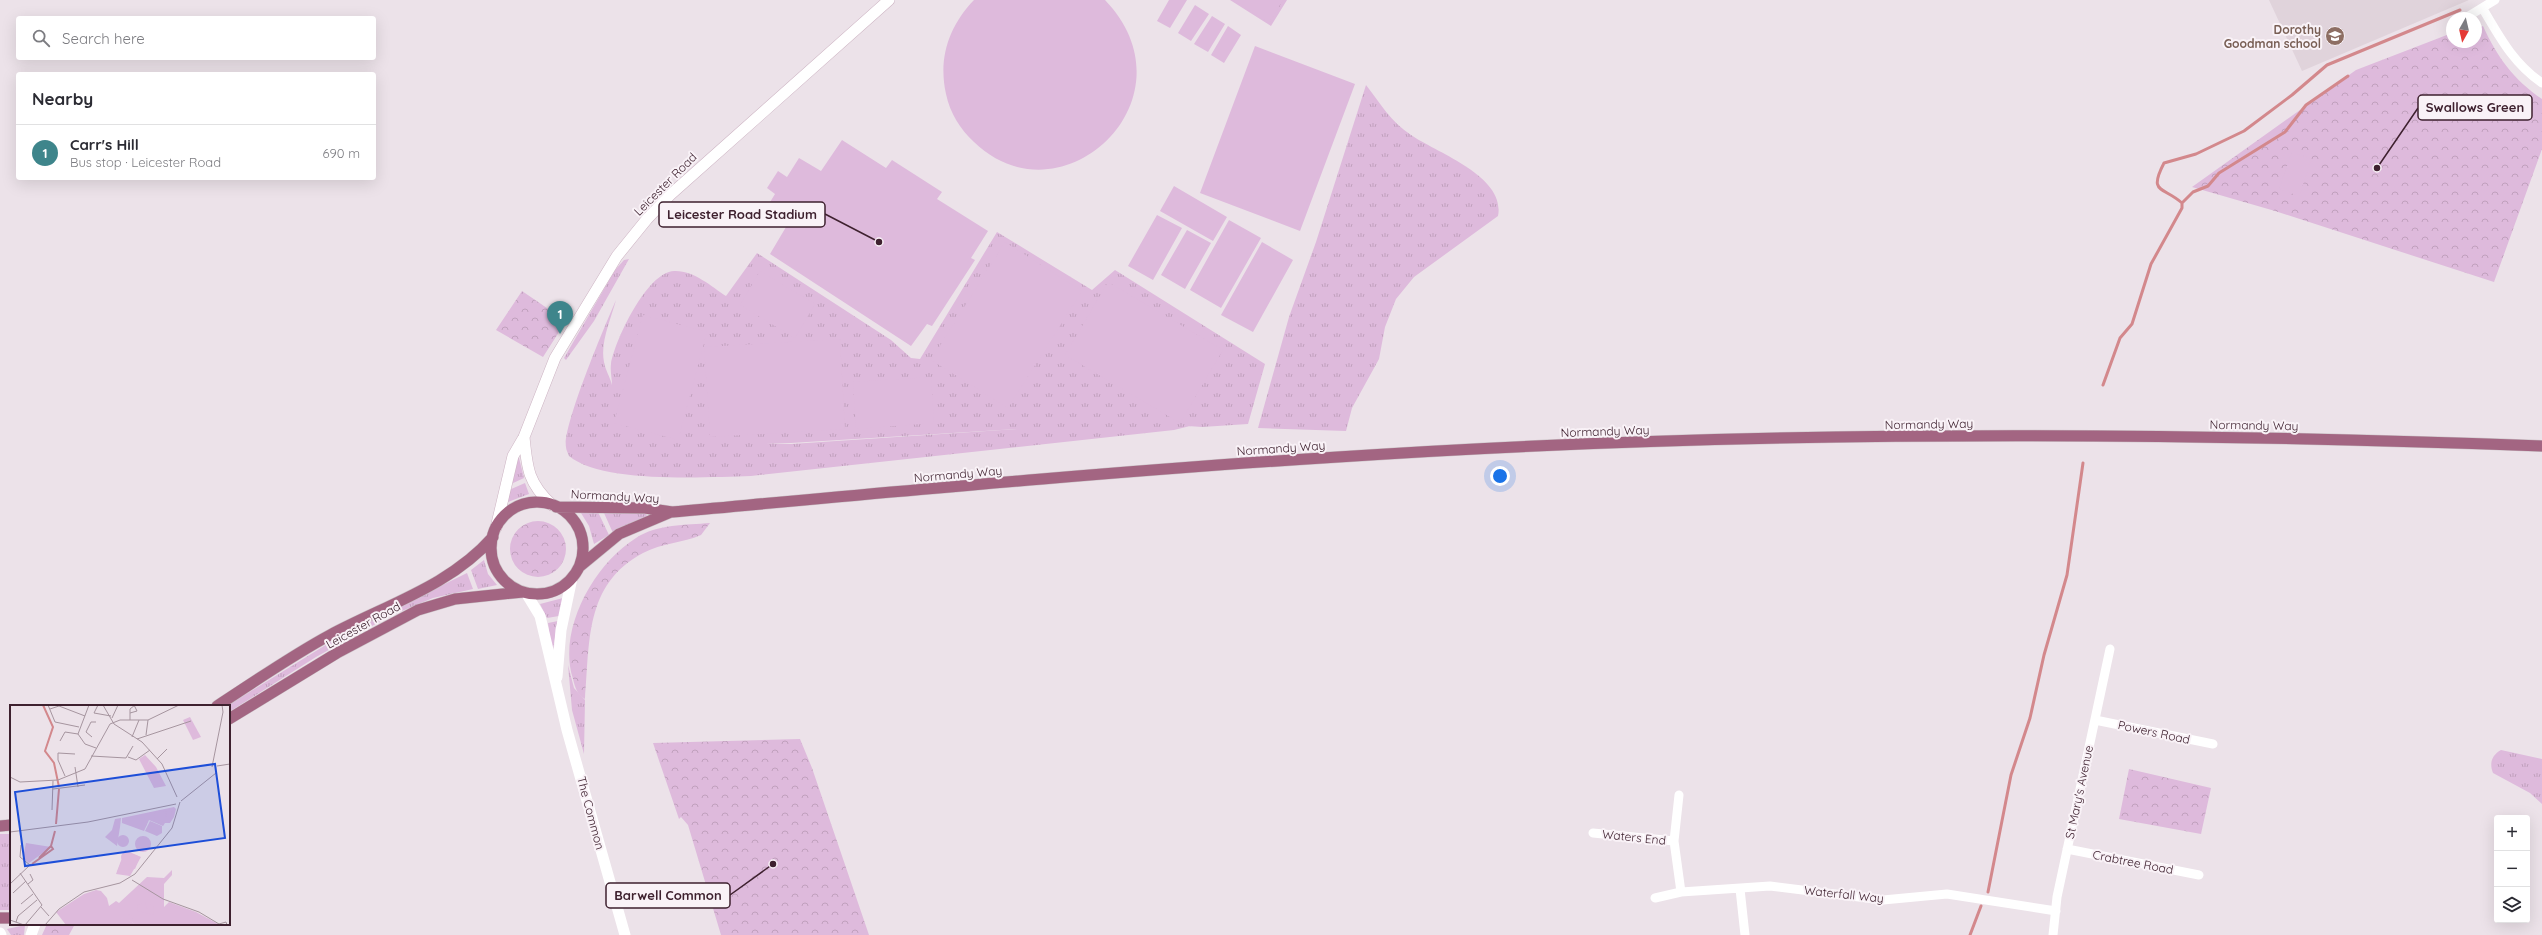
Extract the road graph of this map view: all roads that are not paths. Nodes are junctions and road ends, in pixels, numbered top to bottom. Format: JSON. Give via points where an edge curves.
{"nodes":[{"id":1,"x":890,"y":0,"type":"edge"},
{"id":2,"x":2495,"y":0,"type":"edge"},
{"id":3,"x":2483,"y":9,"type":"junction"},
{"id":4,"x":2477,"y":12,"type":"edge"},
{"id":5,"x":2542,"y":83,"type":"edge"},
{"id":6,"x":524,"y":437,"type":"junction"},
{"id":7,"x":2542,"y":446,"type":"edge"},
{"id":8,"x":554,"y":506,"type":"junction"},
{"id":9,"x":672,"y":512,"type":"junction"},
{"id":10,"x":494,"y":533,"type":"junction"},
{"id":11,"x":579,"y":567,"type":"junction"},
{"id":12,"x":572,"y":578,"type":"junction"},
{"id":13,"x":525,"y":592,"type":"junction"},
{"id":14,"x":2110,"y":649,"type":"dead end"},
{"id":15,"x":557,"y":691,"type":"junction"},
{"id":16,"x":219,"y":705,"type":"edge"},
{"id":17,"x":230,"y":718,"type":"edge"},
{"id":18,"x":2095,"y":720,"type":"junction"},
{"id":19,"x":2213,"y":744,"type":"dead end"},
{"id":20,"x":1679,"y":795,"type":"dead end"},
{"id":21,"x":1593,"y":833,"type":"dead end"},
{"id":22,"x":1674,"y":841,"type":"junction"},
{"id":23,"x":2067,"y":849,"type":"junction"},
{"id":24,"x":2199,"y":875,"type":"dead end"},
{"id":25,"x":1740,"y":889,"type":"junction"},
{"id":26,"x":1681,"y":892,"type":"junction"},
{"id":27,"x":1655,"y":898,"type":"dead end"},
{"id":28,"x":2056,"y":911,"type":"junction"},
{"id":29,"x":34,"y":925,"type":"edge"},
{"id":30,"x":30,"y":935,"type":"edge"},
{"id":31,"x":626,"y":935,"type":"edge"},
{"id":32,"x":1745,"y":935,"type":"edge"},
{"id":33,"x":2053,"y":935,"type":"edge"}],
"edges":[{"from":1,"to":6,"type":"main road","name":"Leicester Road","via":[[720,149],[648,219],[617,256],[556,358]]},
{"from":2,"to":3,"type":"street"},
{"from":3,"to":4,"type":"street"},
{"from":3,"to":5,"type":"street","via":[[2504,46],[2519,65]]},
{"from":6,"to":8,"type":"main road","name":"Leicester Road","via":[[526,468],[532,482]]},
{"from":6,"to":10,"type":"main road","name":"Leicester Road","via":[[513,456]]},
{"from":7,"to":9,"type":"main road","name":"Normandy Way","via":[[2073,435],[1676,441],[1380,454],[977,485]]},
{"from":8,"to":9,"type":"main road","name":"Normandy Way","via":[[646,508]]},
{"from":8,"to":10,"type":"main road","via":[[533,503],[520,506],[508,513]]},
{"from":8,"to":11,"type":"main road","via":[[571,517],[580,532],[583,545]]},
{"from":9,"to":11,"type":"main road","name":"Normandy Way","via":[[619,534]]},
{"from":10,"to":13,"type":"main road","via":[[492,557],[500,575],[514,588]]},
{"from":10,"to":16,"type":"main road","name":"Leicester Road","via":[[477,555],[444,579],[329,635]]},
{"from":11,"to":12,"type":"main road"},
{"from":12,"to":13,"type":"main road","via":[[552,592]]},
{"from":12,"to":15,"type":"main road","name":"The Common","via":[[558,653]]},
{"from":13,"to":15,"type":"main road","name":"The Common","via":[[540,616]]},
{"from":13,"to":17,"type":"main road","name":"Leicester Road","via":[[455,599],[418,610],[337,653]]},
{"from":14,"to":18,"type":"street","name":"St Mary's Avenue"},
{"from":15,"to":31,"type":"main road","name":"The Common"},
{"from":18,"to":19,"type":"street","name":"Powers Road"},
{"from":18,"to":23,"type":"street","name":"St Mary's Avenue"},
{"from":20,"to":22,"type":"street"},
{"from":21,"to":22,"type":"street","name":"Waters End"},
{"from":22,"to":26,"type":"street"},
{"from":23,"to":24,"type":"street","name":"Crabtree Road"},
{"from":23,"to":28,"type":"street","name":"St Mary's Avenue"},
{"from":25,"to":26,"type":"street","name":"Waterfall Way"},
{"from":25,"to":28,"type":"street","name":"Waterfall Way","via":[[1786,887],[1884,900],[1947,894]]},
{"from":25,"to":32,"type":"street"},
{"from":26,"to":27,"type":"street","name":"Waterfall Way"},
{"from":28,"to":33,"type":"street","name":"St Mary's Avenue"},
{"from":29,"to":30,"type":"main road"}]}
